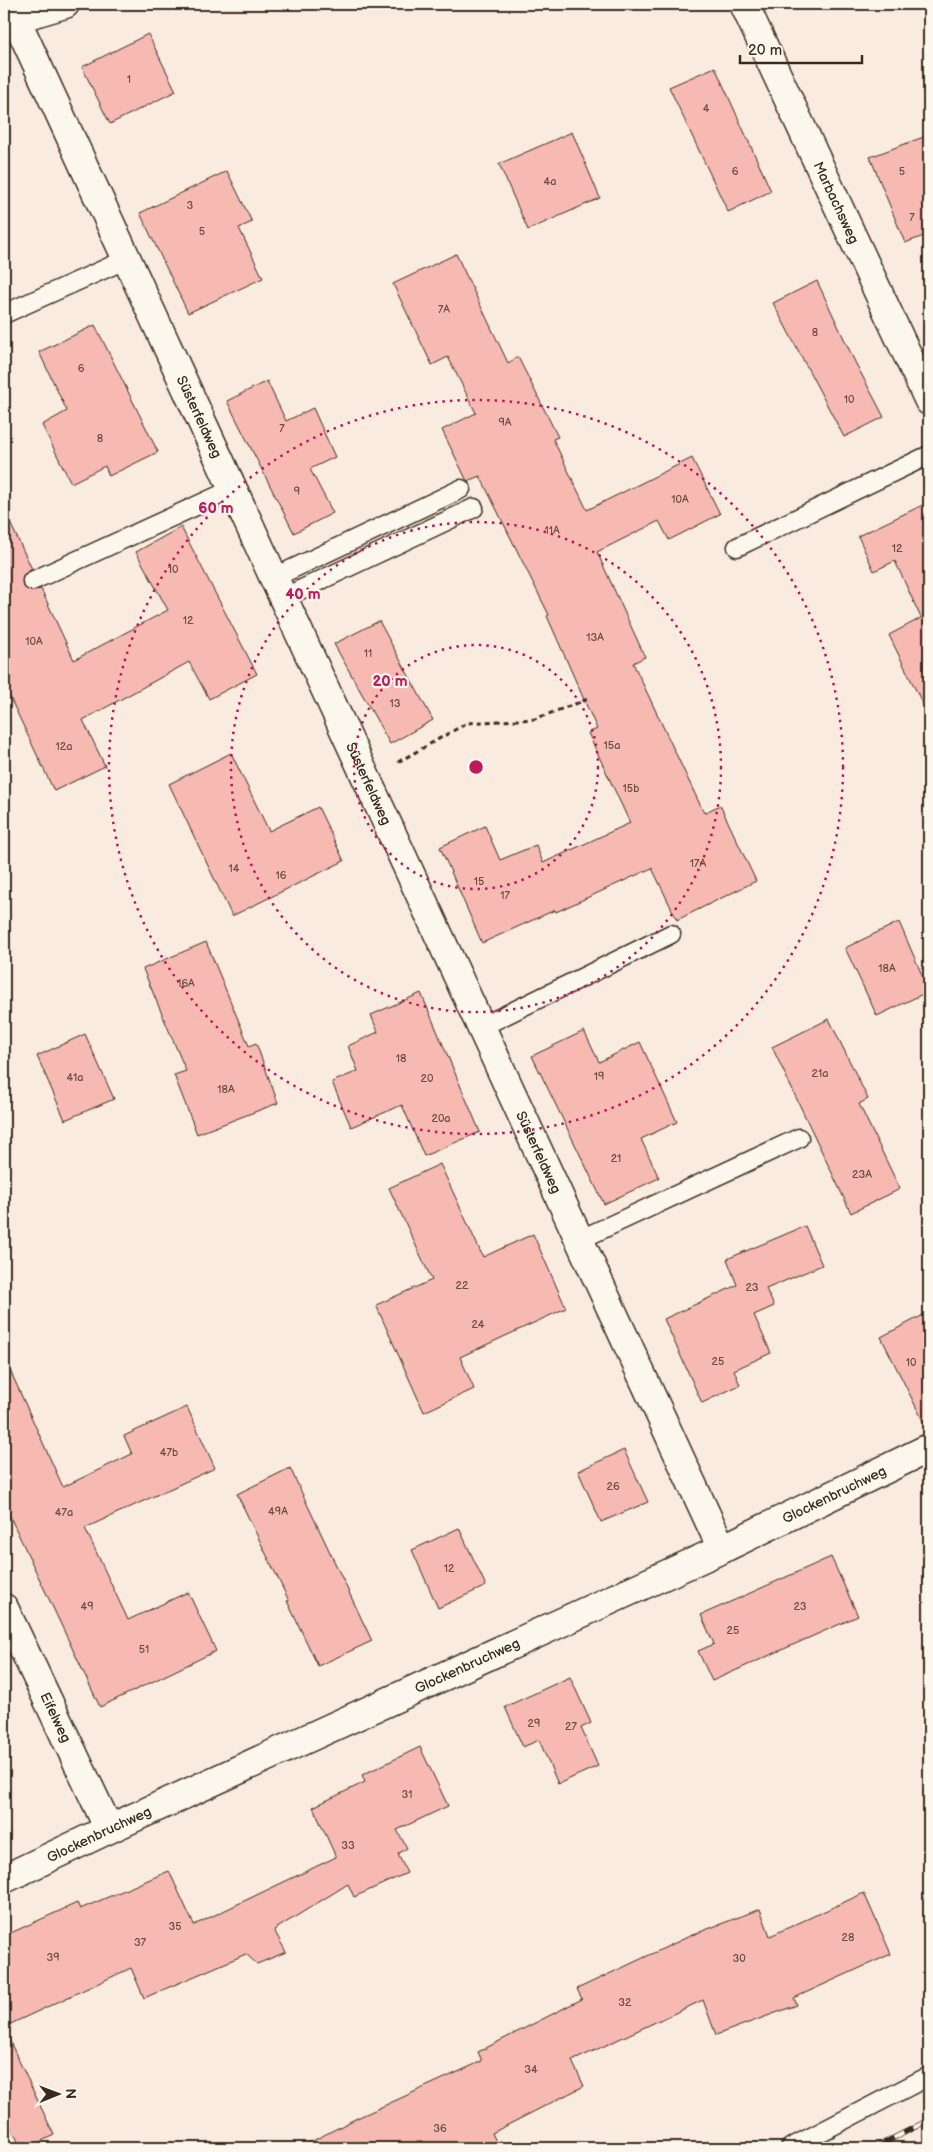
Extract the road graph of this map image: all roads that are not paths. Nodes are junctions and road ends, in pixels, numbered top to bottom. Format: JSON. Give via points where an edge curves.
{"nodes":[{"id":1,"x":65,"y":4,"type":"edge"},
{"id":2,"x":744,"y":4,"type":"edge"},
{"id":3,"x":10,"y":20,"type":"edge"},
{"id":4,"x":127,"y":259,"type":"junction"},
{"id":5,"x":4,"y":314,"type":"edge"},
{"id":6,"x":929,"y":401,"type":"edge"},
{"id":7,"x":929,"y":456,"type":"edge"},
{"id":8,"x":233,"y":489,"type":"junction"},
{"id":9,"x":461,"y":489,"type":"dead end"},
{"id":10,"x":474,"y":508,"type":"dead end"},
{"id":11,"x":737,"y":547,"type":"dead end"},
{"id":12,"x":32,"y":581,"type":"dead end"},
{"id":13,"x":278,"y":588,"type":"junction"},
{"id":14,"x":671,"y":934,"type":"dead end"},
{"id":15,"x":481,"y":1027,"type":"junction"},
{"id":16,"x":800,"y":1138,"type":"dead end"},
{"id":17,"x":579,"y":1240,"type":"junction"},
{"id":18,"x":929,"y":1448,"type":"edge"},
{"id":19,"x":722,"y":1550,"type":"junction"},
{"id":20,"x":4,"y":1608,"type":"edge"},
{"id":21,"x":109,"y":1829,"type":"junction"},
{"id":22,"x":4,"y":1879,"type":"edge"},
{"id":23,"x":929,"y":2076,"type":"edge"},
{"id":24,"x":790,"y":2148,"type":"edge"}],
"edges":[{"from":1,"to":3,"type":"street"},
{"from":2,"to":6,"type":"street","name":"Marbachsweg"},
{"from":3,"to":4,"type":"street","name":"Süsterfeldweg"},
{"from":4,"to":5,"type":"lane"},
{"from":4,"to":8,"type":"street","name":"Süsterfeldweg"},
{"from":7,"to":11,"type":"lane"},
{"from":8,"to":12,"type":"lane"},
{"from":8,"to":13,"type":"street","name":"Süsterfeldweg"},
{"from":9,"to":13,"type":"lane"},
{"from":10,"to":13,"type":"lane"},
{"from":13,"to":15,"type":"street","name":"Süsterfeldweg"},
{"from":14,"to":15,"type":"lane"},
{"from":15,"to":17,"type":"street","name":"Süsterfeldweg"},
{"from":16,"to":17,"type":"lane"},
{"from":17,"to":19,"type":"street","name":"Süsterfeldweg"},
{"from":18,"to":19,"type":"street","name":"Glockenbruchweg"},
{"from":19,"to":21,"type":"street","name":"Glockenbruchweg"},
{"from":20,"to":21,"type":"street","name":"Eifelweg"},
{"from":21,"to":22,"type":"street","name":"Glockenbruchweg"},
{"from":23,"to":24,"type":"lane"}]}
